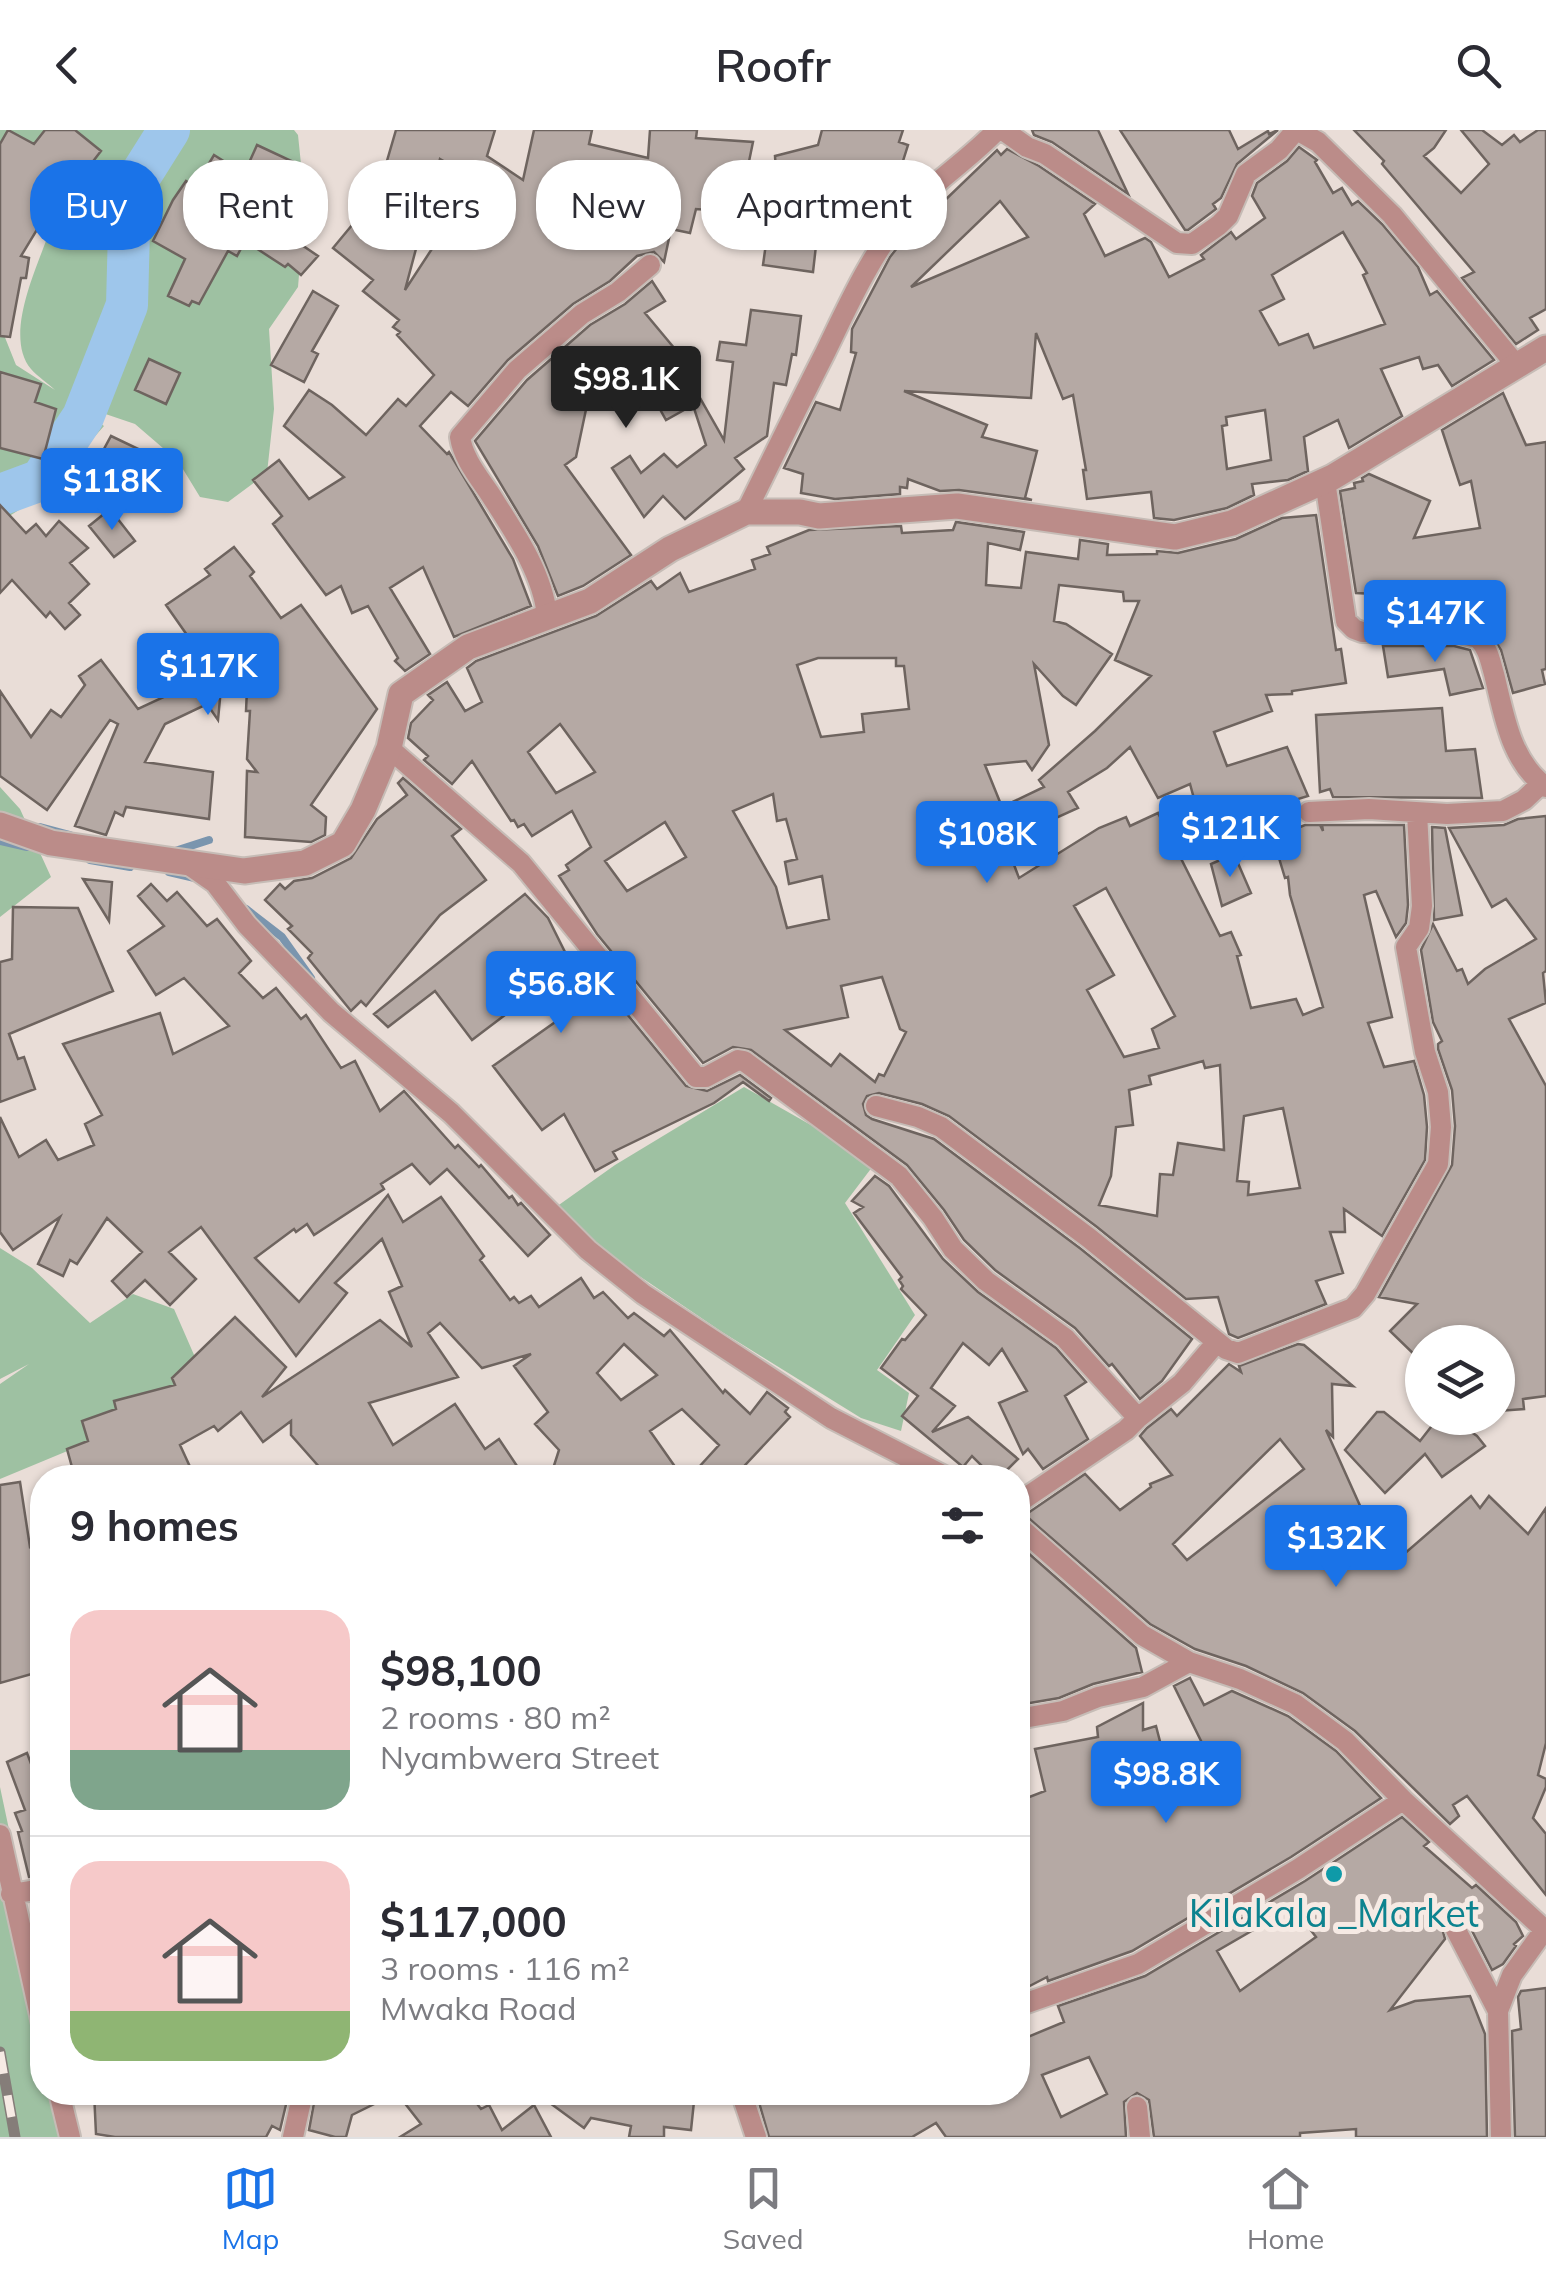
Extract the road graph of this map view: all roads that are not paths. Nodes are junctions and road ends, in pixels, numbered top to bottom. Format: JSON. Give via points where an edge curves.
{"nodes":[{"id":1,"x":1000,"y":130,"type":"edge"},
{"id":2,"x":1296,"y":130,"type":"edge"},
{"id":3,"x":650,"y":265,"type":"dead end"},
{"id":4,"x":1546,"y":348,"type":"edge"},
{"id":5,"x":1517,"y":366,"type":"junction"},
{"id":6,"x":1325,"y":481,"type":"junction"},
{"id":7,"x":746,"y":512,"type":"junction"},
{"id":8,"x":547,"y":616,"type":"junction"},
{"id":9,"x":389,"y":748,"type":"junction"},
{"id":10,"x":1544,"y":785,"type":"edge"},
{"id":11,"x":1309,"y":812,"type":"dead end"},
{"id":12,"x":1417,"y":813,"type":"junction"},
{"id":13,"x":0,"y":825,"type":"edge"},
{"id":14,"x":184,"y":861,"type":"junction"},
{"id":15,"x":876,"y":1106,"type":"dead end"},
{"id":16,"x":1216,"y":1344,"type":"junction"},
{"id":17,"x":1138,"y":1418,"type":"junction"},
{"id":18,"x":923,"y":1465,"type":"edge"},
{"id":19,"x":1030,"y":1495,"type":"edge"},
{"id":20,"x":1030,"y":1537,"type":"edge"},
{"id":21,"x":1189,"y":1662,"type":"junction"},
{"id":22,"x":1030,"y":1717,"type":"edge"},
{"id":23,"x":1403,"y":1800,"type":"junction"},
{"id":24,"x":0,"y":1834,"type":"edge"},
{"id":25,"x":30,"y":1891,"type":"edge"},
{"id":26,"x":11,"y":1894,"type":"junction"},
{"id":27,"x":1456,"y":1930,"type":"dead end"},
{"id":28,"x":1545,"y":1930,"type":"edge"},
{"id":29,"x":30,"y":1974,"type":"edge"},
{"id":30,"x":1030,"y":2002,"type":"edge"},
{"id":31,"x":1498,"y":2011,"type":"junction"},
{"id":32,"x":62,"y":2105,"type":"edge"},
{"id":33,"x":300,"y":2105,"type":"edge"},
{"id":34,"x":746,"y":2105,"type":"edge"},
{"id":35,"x":1137,"y":2107,"type":"dead end"},
{"id":36,"x":70,"y":2137,"type":"edge"},
{"id":37,"x":293,"y":2137,"type":"edge"},
{"id":38,"x":756,"y":2137,"type":"edge"},
{"id":39,"x":1140,"y":2137,"type":"edge"},
{"id":40,"x":1501,"y":2137,"type":"edge"}],
"edges":[{"from":1,"to":2,"type":"street","via":[[1185,244],[1220,225],[1246,174]]},
{"from":1,"to":7,"type":"street","via":[[928,189],[876,255]]},
{"from":2,"to":5,"type":"street","via":[[1318,142],[1392,216]]},
{"from":3,"to":8,"type":"street","via":[[517,370],[460,437],[521,546]]},
{"from":4,"to":5,"type":"street"},
{"from":5,"to":6,"type":"street"},
{"from":6,"to":7,"type":"street","via":[[1232,522],[1175,537],[958,506],[819,516]]},
{"from":6,"to":10,"type":"street","via":[[1346,621],[1362,632],[1478,638],[1517,754]]},
{"from":7,"to":8,"type":"street","via":[[590,601]]},
{"from":8,"to":9,"type":"street","via":[[468,648],[400,694]]},
{"from":9,"to":14,"type":"street","via":[[343,844],[306,863],[244,870]]},
{"from":9,"to":17,"type":"street","via":[[521,862],[696,1076],[744,1061],[899,1176],[953,1249],[1065,1338]]},
{"from":10,"to":12,"type":"street","via":[[1503,812]]},
{"from":11,"to":12,"type":"street"},
{"from":12,"to":16,"type":"street","via":[[1422,906],[1420,928],[1406,947],[1438,1092],[1438,1164],[1353,1308],[1238,1353]]},
{"from":13,"to":14,"type":"street","via":[[51,842]]},
{"from":14,"to":18,"type":"street","via":[[215,883],[332,1012],[452,1113],[588,1250],[831,1418]]},
{"from":15,"to":16,"type":"street","via":[[941,1127]]},
{"from":16,"to":17,"type":"street","via":[[1182,1384]]},
{"from":17,"to":19,"type":"street"},
{"from":20,"to":21,"type":"street","via":[[1142,1635]]},
{"from":21,"to":22,"type":"street","via":[[1143,1687]]},
{"from":21,"to":23,"type":"street","via":[[1294,1704],[1345,1740]]},
{"from":23,"to":28,"type":"street"},
{"from":23,"to":30,"type":"street","via":[[1138,1964]]},
{"from":24,"to":26,"type":"street"},
{"from":25,"to":26,"type":"street"},
{"from":26,"to":29,"type":"street"},
{"from":27,"to":31,"type":"street"},
{"from":28,"to":31,"type":"street","via":[[1512,1975]]},
{"from":31,"to":40,"type":"street"},
{"from":32,"to":36,"type":"street"},
{"from":33,"to":37,"type":"street"},
{"from":34,"to":38,"type":"street"},
{"from":35,"to":39,"type":"street"}]}
